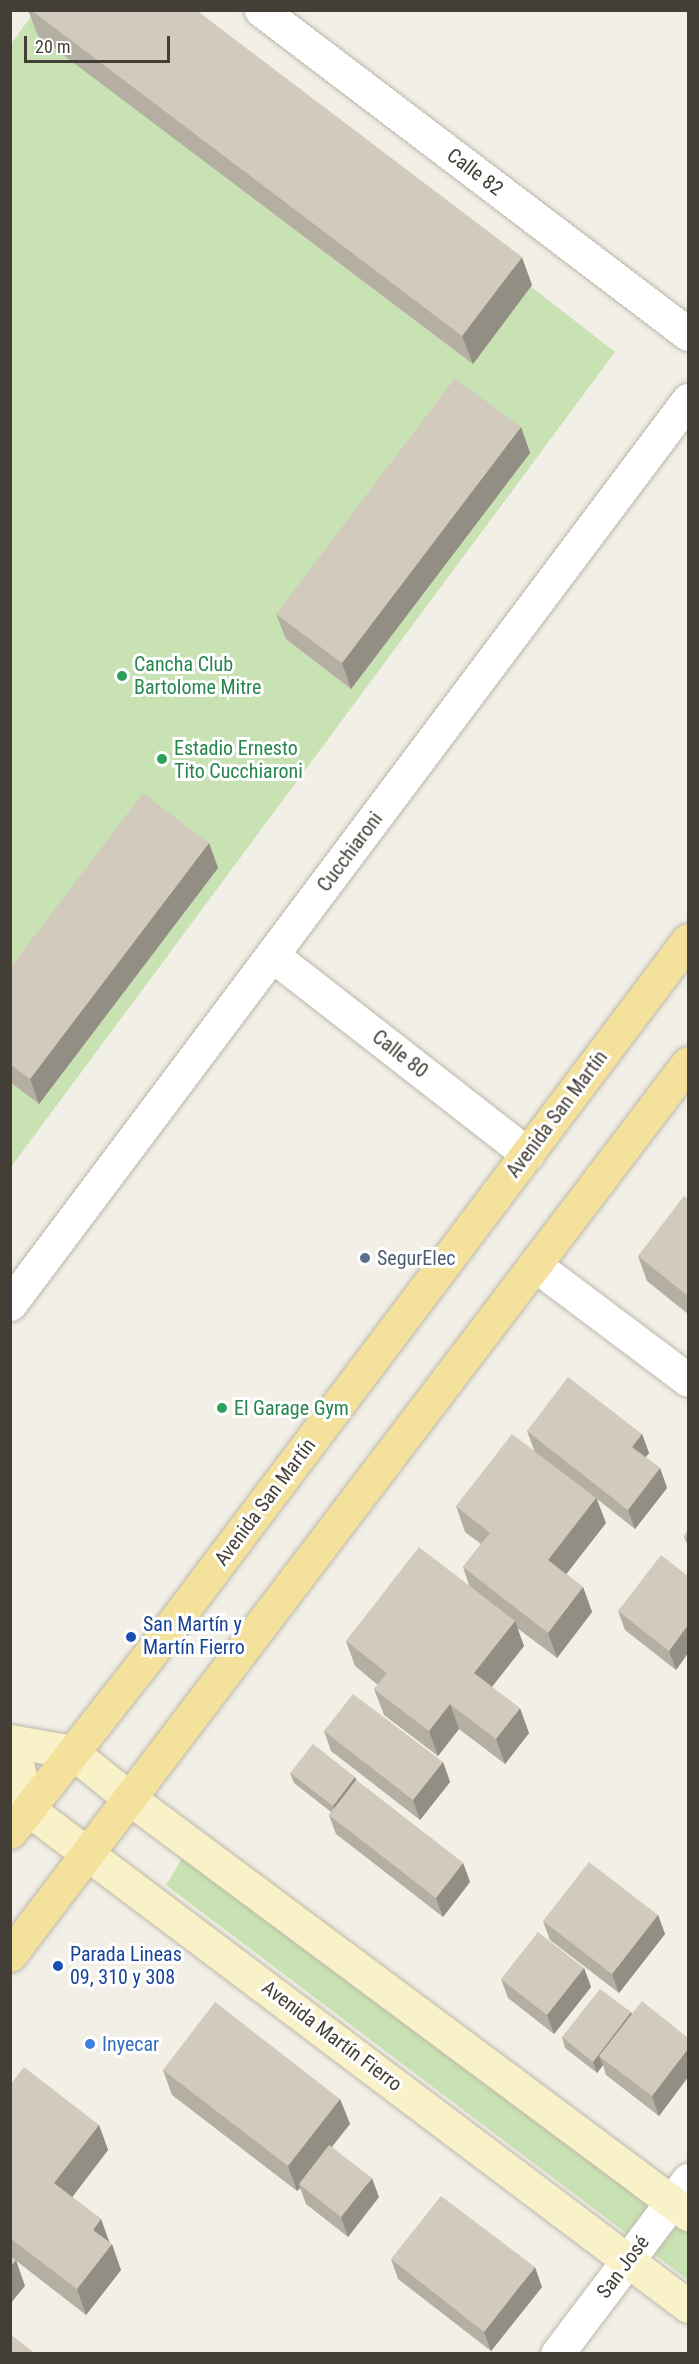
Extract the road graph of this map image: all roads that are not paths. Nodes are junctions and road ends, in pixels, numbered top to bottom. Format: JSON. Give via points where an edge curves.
{"nodes":[{"id":1,"x":261,"y":10,"type":"edge"},
{"id":2,"x":688,"y":334,"type":"edge"},
{"id":3,"x":688,"y":400,"type":"edge"},
{"id":4,"x":688,"y":940,"type":"edge"},
{"id":5,"x":272,"y":955,"type":"junction"},
{"id":6,"x":688,"y":1063,"type":"edge"},
{"id":7,"x":528,"y":1154,"type":"junction"},
{"id":8,"x":535,"y":1264,"type":"junction"},
{"id":9,"x":10,"y":1304,"type":"edge"},
{"id":10,"x":688,"y":1380,"type":"edge"},
{"id":11,"x":11,"y":1742,"type":"edge"},
{"id":12,"x":72,"y":1752,"type":"junction"},
{"id":13,"x":129,"y":1798,"type":"junction"},
{"id":14,"x":19,"y":1820,"type":"edge"},
{"id":15,"x":89,"y":1852,"type":"junction"},
{"id":16,"x":10,"y":1955,"type":"edge"},
{"id":17,"x":683,"y":2199,"type":"edge"},
{"id":18,"x":628,"y":2260,"type":"junction"},
{"id":19,"x":688,"y":2306,"type":"edge"},
{"id":20,"x":557,"y":2354,"type":"edge"}],
"edges":[{"from":1,"to":2,"type":"street","name":"Calle 82"},
{"from":3,"to":5,"type":"street","name":"Cucchiaroni"},
{"from":4,"to":7,"type":"main road","name":"Avenida San Martín"},
{"from":5,"to":7,"type":"street","name":"Calle 80"},
{"from":5,"to":9,"type":"street","name":"Cucchiaroni"},
{"from":6,"to":8,"type":"main road"},
{"from":7,"to":12,"type":"main road","name":"Avenida San Martín"},
{"from":8,"to":10,"type":"street"},
{"from":8,"to":13,"type":"main road"},
{"from":11,"to":12,"type":"main road"},
{"from":11,"to":14,"type":"main road"},
{"from":12,"to":13,"type":"main road"},
{"from":12,"to":14,"type":"main road","name":"Avenida San Martín"},
{"from":13,"to":15,"type":"main road"},
{"from":13,"to":17,"type":"main road"},
{"from":14,"to":15,"type":"main road","name":"Avenida Martín Fierro"},
{"from":15,"to":16,"type":"main road"},
{"from":15,"to":18,"type":"main road","name":"Avenida Martín Fierro"},
{"from":17,"to":18,"type":"street","name":"San José"},
{"from":18,"to":19,"type":"main road","name":"Avenida Martín Fierro"},
{"from":18,"to":20,"type":"street","name":"San José"}]}
